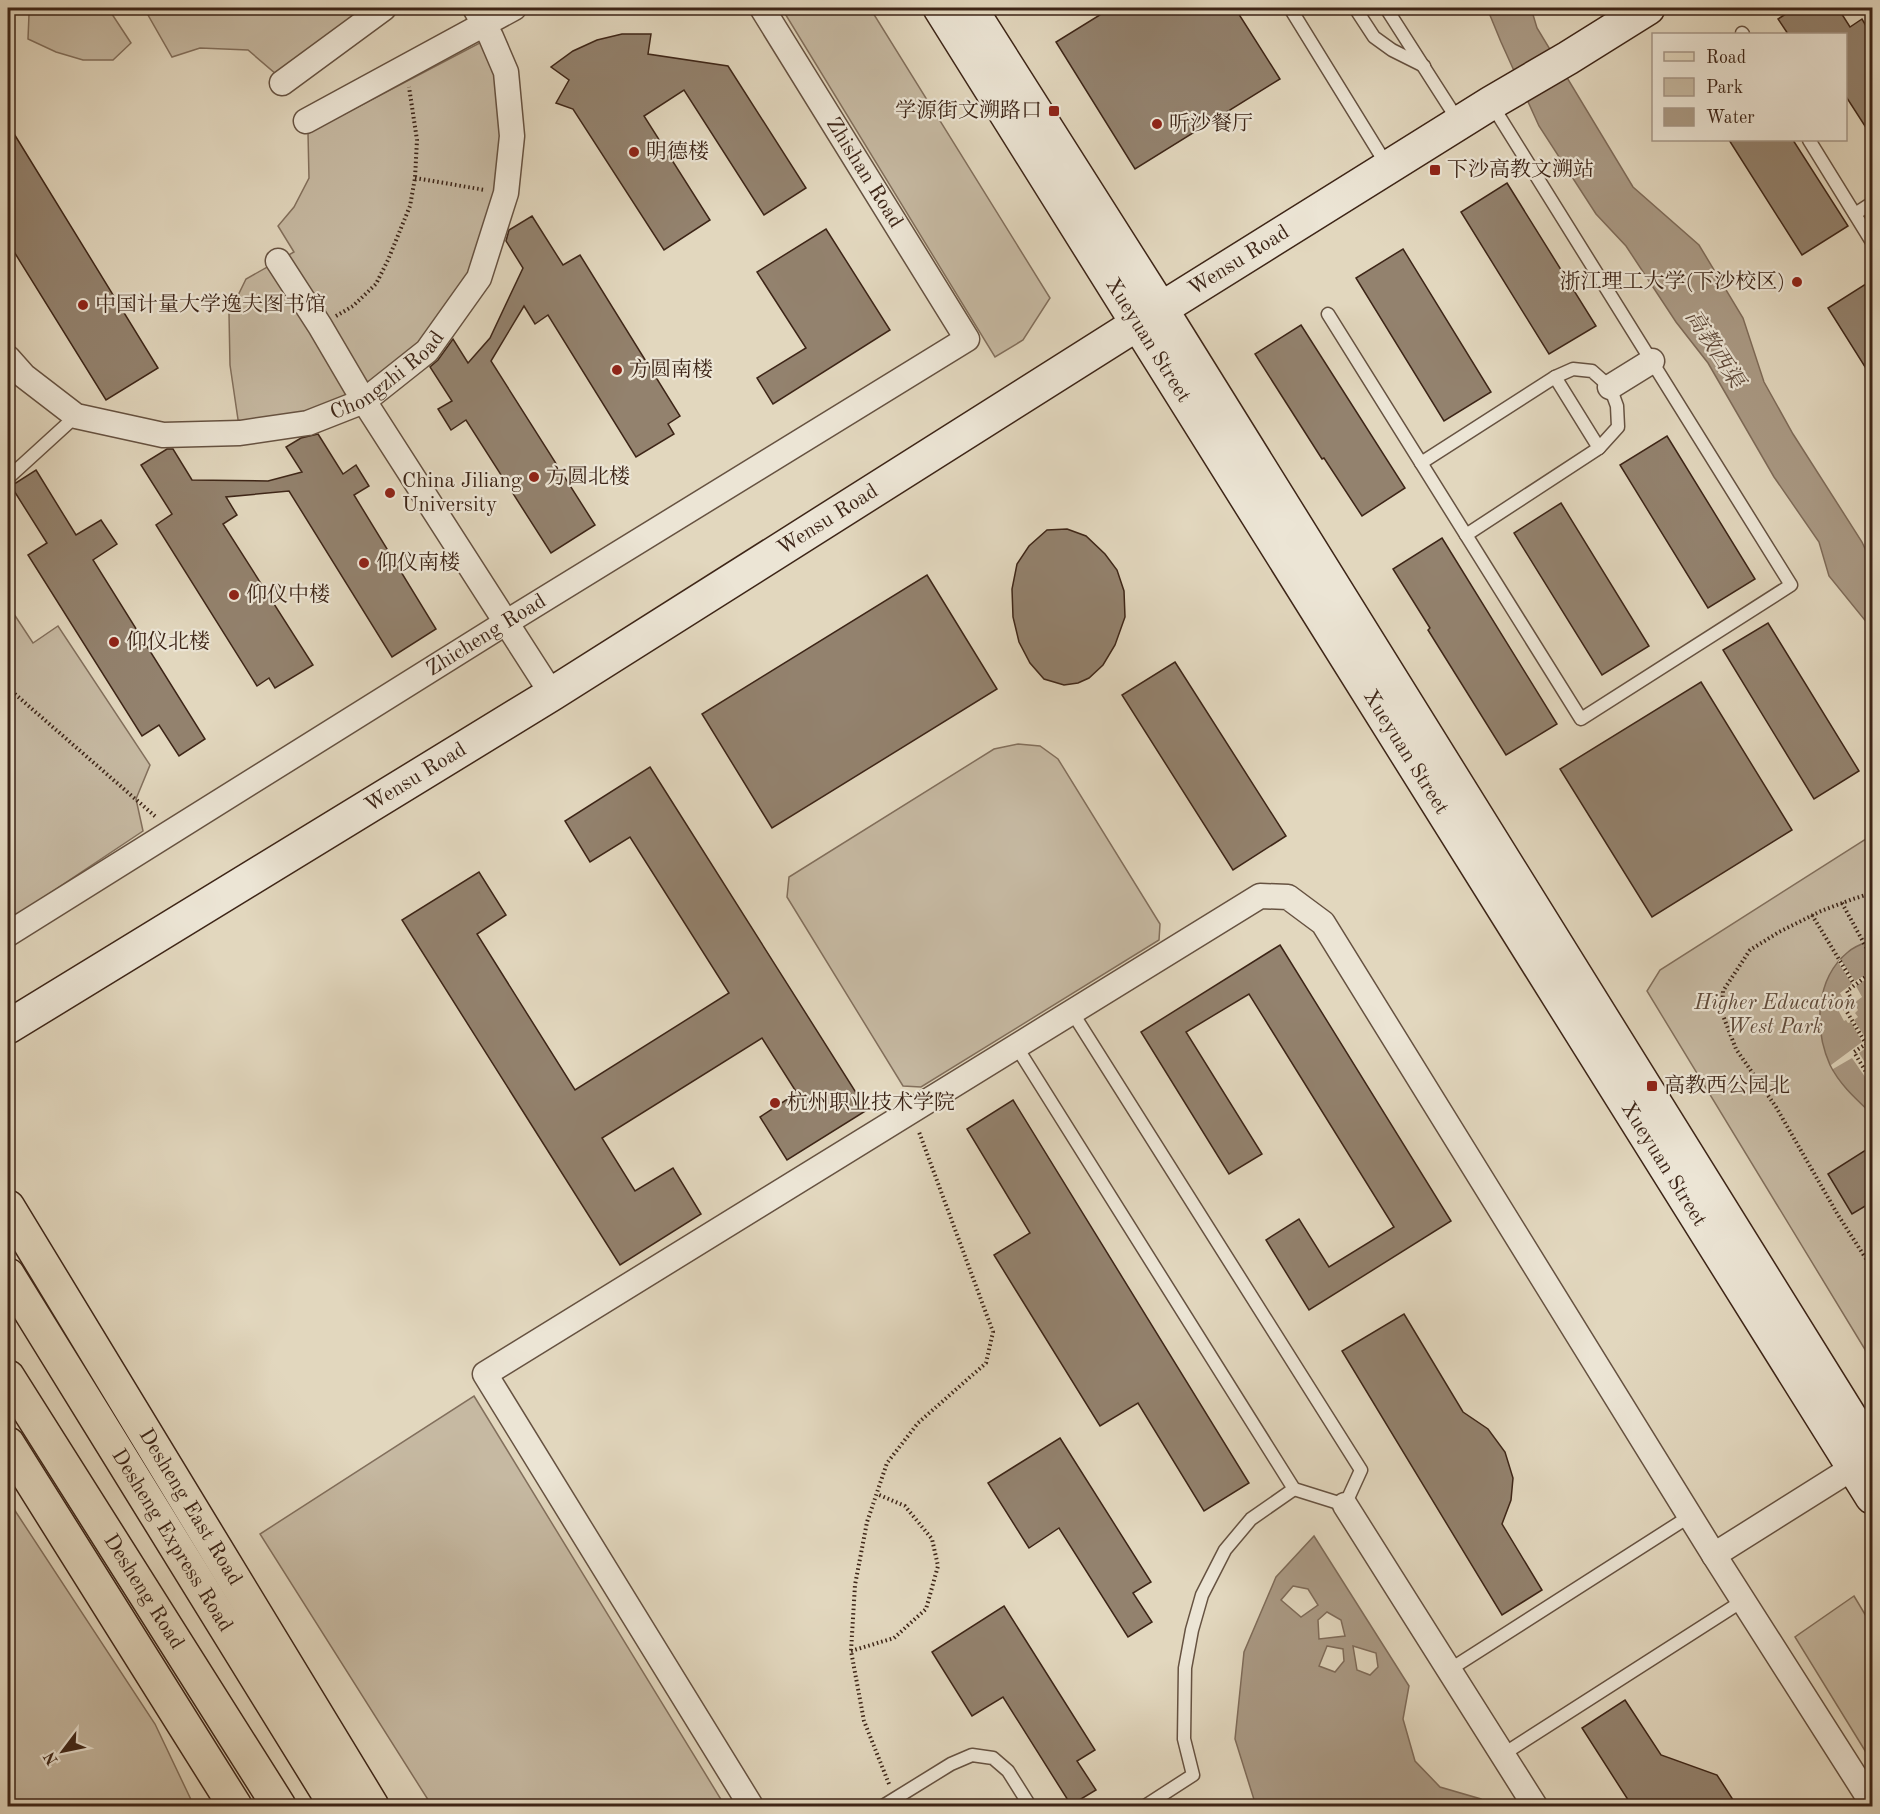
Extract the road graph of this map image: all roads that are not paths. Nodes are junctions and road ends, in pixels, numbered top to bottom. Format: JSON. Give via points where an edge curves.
{"nodes":[{"id":1,"x":384,"y":8,"type":"edge"},
{"id":2,"x":514,"y":8,"type":"edge"},
{"id":3,"x":762,"y":8,"type":"edge"},
{"id":4,"x":940,"y":8,"type":"edge"},
{"id":5,"x":970,"y":8,"type":"edge"},
{"id":6,"x":1290,"y":8,"type":"edge"},
{"id":7,"x":1355,"y":8,"type":"edge"},
{"id":8,"x":1386,"y":8,"type":"edge"},
{"id":9,"x":1648,"y":8,"type":"edge"},
{"id":10,"x":479,"y":15,"type":"edge"},
{"id":11,"x":1425,"y":67,"type":"junction"},
{"id":12,"x":282,"y":83,"type":"dead end"},
{"id":13,"x":1504,"y":96,"type":"junction"},
{"id":14,"x":306,"y":121,"type":"dead end"},
{"id":15,"x":1459,"y":123,"type":"junction"},
{"id":16,"x":1810,"y":141,"type":"edge"},
{"id":17,"x":1388,"y":167,"type":"junction"},
{"id":18,"x":1872,"y":203,"type":"edge"},
{"id":19,"x":1855,"y":214,"type":"junction"},
{"id":20,"x":1872,"y":242,"type":"edge"},
{"id":21,"x":278,"y":261,"type":"dead end"},
{"id":22,"x":1328,"y":314,"type":"dead end"},
{"id":23,"x":1149,"y":317,"type":"junction"},
{"id":24,"x":967,"y":339,"type":"joint"},
{"id":25,"x":8,"y":358,"type":"edge"},
{"id":26,"x":1652,"y":361,"type":"junction"},
{"id":27,"x":1555,"y":377,"type":"junction"},
{"id":28,"x":1610,"y":387,"type":"junction"},
{"id":29,"x":364,"y":401,"type":"junction"},
{"id":30,"x":76,"y":416,"type":"junction"},
{"id":31,"x":1599,"y":448,"type":"junction"},
{"id":32,"x":1421,"y":463,"type":"junction"},
{"id":33,"x":8,"y":478,"type":"edge"},
{"id":34,"x":1466,"y":535,"type":"junction"},
{"id":35,"x":507,"y":622,"type":"junction"},
{"id":36,"x":552,"y":694,"type":"junction"},
{"id":37,"x":8,"y":934,"type":"edge"},
{"id":38,"x":1072,"y":1012,"type":"junction"},
{"id":39,"x":8,"y":1027,"type":"edge"},
{"id":40,"x":1016,"y":1046,"type":"junction"},
{"id":41,"x":8,"y":1207,"type":"edge"},
{"id":42,"x":8,"y":1275,"type":"edge"},
{"id":43,"x":8,"y":1377,"type":"edge"},
{"id":44,"x":8,"y":1444,"type":"edge"},
{"id":45,"x":1863,"y":1460,"type":"edge"},
{"id":46,"x":1294,"y":1489,"type":"junction"},
{"id":47,"x":1872,"y":1497,"type":"edge"},
{"id":48,"x":1345,"y":1505,"type":"junction"},
{"id":49,"x":1690,"y":1516,"type":"junction"},
{"id":50,"x":1714,"y":1555,"type":"junction"},
{"id":51,"x":1744,"y":1600,"type":"junction"},
{"id":52,"x":1449,"y":1670,"type":"junction"},
{"id":53,"x":1502,"y":1755,"type":"junction"},
{"id":54,"x":247,"y":1757,"type":"junction"},
{"id":55,"x":1872,"y":1803,"type":"edge"},
{"id":56,"x":236,"y":1806,"type":"edge"},
{"id":57,"x":268,"y":1806,"type":"edge"},
{"id":58,"x":279,"y":1806,"type":"edge"},
{"id":59,"x":336,"y":1806,"type":"edge"},
{"id":60,"x":372,"y":1806,"type":"edge"},
{"id":61,"x":751,"y":1806,"type":"edge"},
{"id":62,"x":883,"y":1806,"type":"edge"},
{"id":63,"x":1030,"y":1806,"type":"edge"},
{"id":64,"x":1145,"y":1806,"type":"edge"},
{"id":65,"x":1534,"y":1806,"type":"edge"}],
"edges":[{"from":1,"to":12,"type":"street"},
{"from":2,"to":10,"type":"street"},
{"from":3,"to":24,"type":"street","name":"Zhishan Road"},
{"from":4,"to":23,"type":"main road","name":"Xueyuan Street"},
{"from":5,"to":23,"type":"main road","name":"Xueyuan Street"},
{"from":6,"to":17,"type":"lane"},
{"from":7,"to":11,"type":"lane","via":[[1374,37]]},
{"from":8,"to":11,"type":"lane"},
{"from":9,"to":13,"type":"main road","name":"Wensu Road"},
{"from":10,"to":14,"type":"street","via":[[404,67]]},
{"from":10,"to":29,"type":"street","name":"Chongzhi Road","via":[[506,72],[512,136],[506,193],[479,278],[426,351]]},
{"from":11,"to":15,"type":"lane"},
{"from":13,"to":15,"type":"main road","name":"Wensu Road"},
{"from":13,"to":26,"type":"lane"},
{"from":15,"to":17,"type":"main road","name":"Wensu Road"},
{"from":16,"to":19,"type":"lane"},
{"from":17,"to":23,"type":"main road","name":"Wensu Road"},
{"from":18,"to":19,"type":"lane"},
{"from":19,"to":20,"type":"lane"},
{"from":21,"to":29,"type":"street"},
{"from":22,"to":32,"type":"lane"},
{"from":23,"to":36,"type":"main road","name":"Wensu Road"},
{"from":23,"to":45,"type":"main road","name":"Xueyuan Street"},
{"from":24,"to":35,"type":"street","name":"Zhicheng Road"},
{"from":25,"to":30,"type":"street","name":"Chongzhi Road","via":[[24,376]]},
{"from":26,"to":28,"type":"street"},
{"from":26,"to":34,"type":"lane","via":[[1791,585],[1581,719]]},
{"from":27,"to":28,"type":"lane","via":[[1573,369],[1592,371]]},
{"from":27,"to":31,"type":"lane"},
{"from":27,"to":32,"type":"lane"},
{"from":28,"to":31,"type":"lane","via":[[1617,406],[1618,428]]},
{"from":29,"to":30,"type":"street","name":"Chongzhi Road","via":[[308,423],[240,433],[163,435]]},
{"from":29,"to":35,"type":"street"},
{"from":30,"to":33,"type":"lane"},
{"from":31,"to":34,"type":"lane"},
{"from":32,"to":34,"type":"lane"},
{"from":35,"to":36,"type":"street"},
{"from":35,"to":37,"type":"street","name":"Zhicheng Road"},
{"from":36,"to":39,"type":"main road","name":"Wensu Road"},
{"from":38,"to":40,"type":"street"},
{"from":38,"to":48,"type":"lane","via":[[1361,1470]]},
{"from":38,"to":49,"type":"street","via":[[1260,896],[1288,897],[1323,923]]},
{"from":40,"to":46,"type":"lane"},
{"from":40,"to":61,"type":"street","via":[[485,1374]]},
{"from":41,"to":60,"type":"main road","name":"Desheng East Road"},
{"from":42,"to":59,"type":"main road","name":"Desheng Express Road"},
{"from":43,"to":54,"type":"main road","name":"Desheng Road"},
{"from":44,"to":56,"type":"main road"},
{"from":45,"to":47,"type":"main road","name":"Xueyuan Street"},
{"from":45,"to":50,"type":"street"},
{"from":46,"to":48,"type":"lane"},
{"from":46,"to":64,"type":"lane","via":[[1251,1519],[1225,1550],[1202,1595],[1185,1668],[1184,1739],[1193,1775]]},
{"from":48,"to":52,"type":"street"},
{"from":49,"to":50,"type":"street"},
{"from":49,"to":52,"type":"lane"},
{"from":50,"to":51,"type":"street"},
{"from":51,"to":53,"type":"lane"},
{"from":51,"to":55,"type":"street"},
{"from":52,"to":53,"type":"street"},
{"from":53,"to":65,"type":"street"},
{"from":54,"to":57,"type":"main road"},
{"from":54,"to":58,"type":"main road","name":"Desheng Road"},
{"from":62,"to":63,"type":"lane","via":[[972,1755],[993,1758],[1008,1771]]}]}
